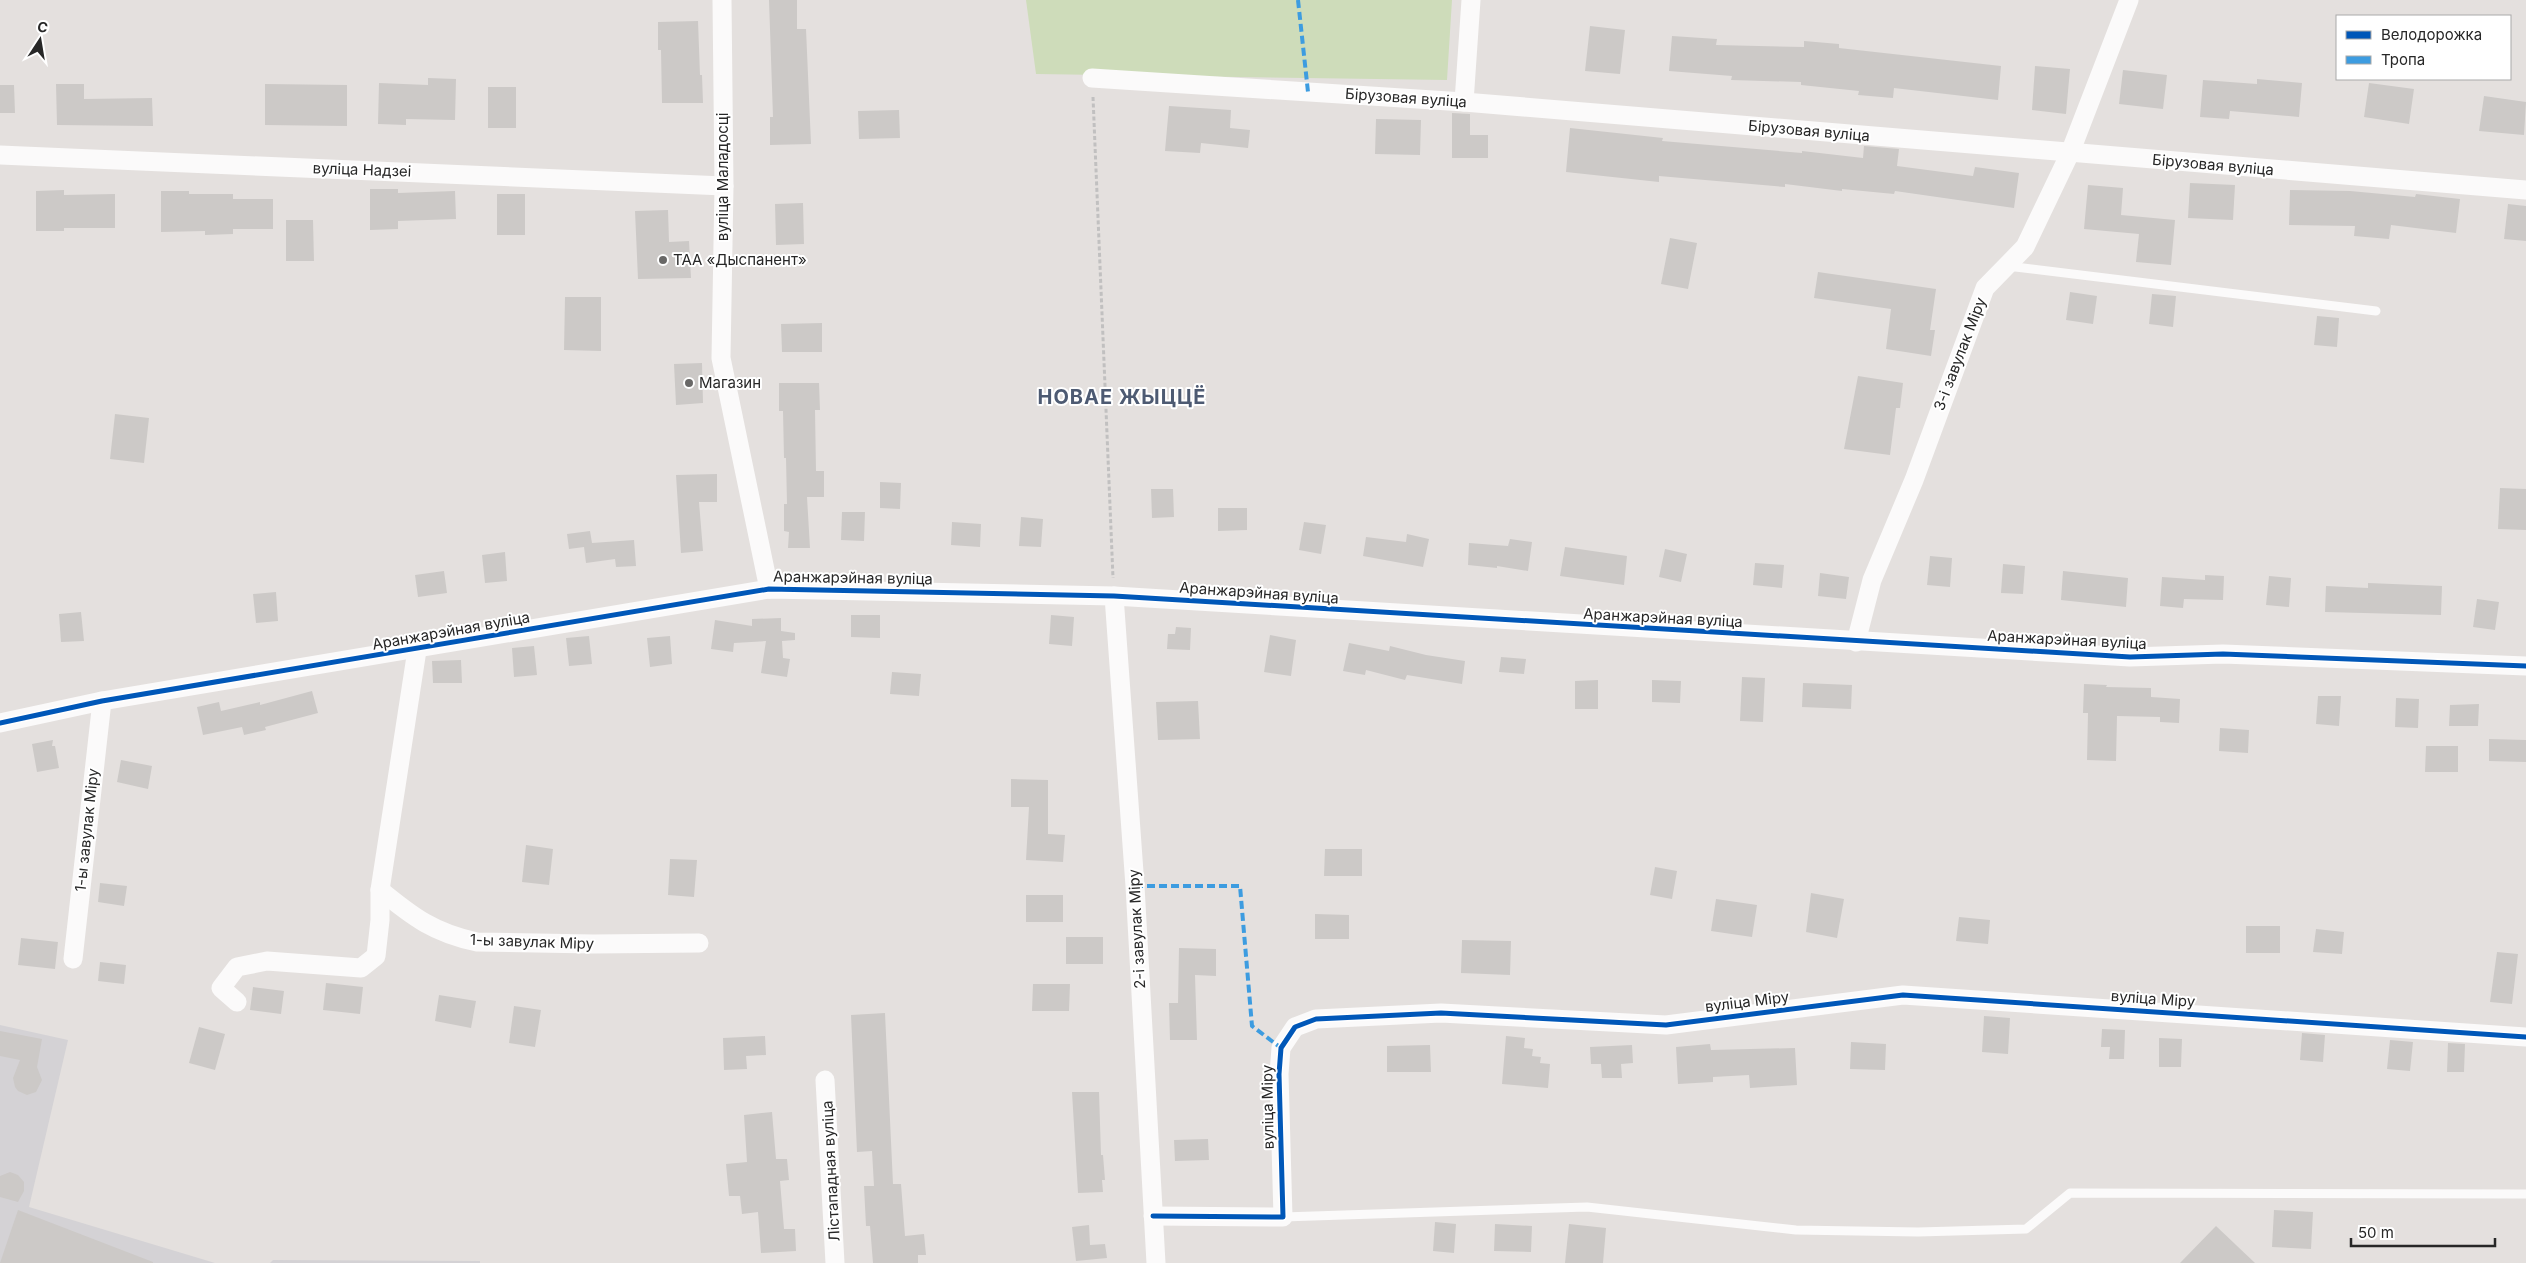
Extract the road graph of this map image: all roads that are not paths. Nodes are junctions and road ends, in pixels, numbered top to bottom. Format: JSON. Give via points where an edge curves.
{"nodes":[{"id":1,"x":722,"y":0,"type":"edge"},
{"id":2,"x":1471,"y":0,"type":"edge"},
{"id":3,"x":2129,"y":0,"type":"edge"},
{"id":4,"x":1092,"y":78,"type":"road end"},
{"id":5,"x":1464,"y":102,"type":"junction"},
{"id":6,"x":2070,"y":153,"type":"junction"},
{"id":7,"x":0,"y":155,"type":"edge"},
{"id":8,"x":724,"y":186,"type":"junction"},
{"id":9,"x":2526,"y":190,"type":"edge"},
{"id":10,"x":2007,"y":266,"type":"junction"},
{"id":11,"x":2376,"y":311,"type":"dead end"},
{"id":12,"x":769,"y":589,"type":"junction"},
{"id":13,"x":1114,"y":596,"type":"junction"},
{"id":14,"x":1856,"y":642,"type":"junction"},
{"id":15,"x":417,"y":650,"type":"junction"},
{"id":16,"x":2526,"y":666,"type":"edge"},
{"id":17,"x":102,"y":702,"type":"junction"},
{"id":18,"x":0,"y":723,"type":"edge"},
{"id":19,"x":380,"y":890,"type":"junction"},
{"id":20,"x":699,"y":942,"type":"dead end"},
{"id":21,"x":73,"y":959,"type":"dead end"},
{"id":22,"x":237,"y":1002,"type":"dead end"},
{"id":23,"x":2526,"y":1037,"type":"edge"},
{"id":24,"x":825,"y":1080,"type":"dead end"},
{"id":25,"x":2526,"y":1194,"type":"edge"},
{"id":26,"x":1153,"y":1216,"type":"junction"},
{"id":27,"x":1283,"y":1217,"type":"junction"},
{"id":28,"x":836,"y":1263,"type":"edge"},
{"id":29,"x":1156,"y":1263,"type":"edge"}],
"edges":[{"from":1,"to":8,"type":"street","name":"вуліца Маладосці"},
{"from":2,"to":5,"type":"street"},
{"from":3,"to":6,"type":"street","name":"3-і завулак Міру"},
{"from":4,"to":5,"type":"street","name":"Бірузовая вуліца"},
{"from":5,"to":6,"type":"street","name":"Бірузовая вуліца"},
{"from":6,"to":9,"type":"street","name":"Бірузовая вуліца"},
{"from":6,"to":10,"type":"street","name":"3-і завулак Міру","via":[[2025,246]]},
{"from":7,"to":8,"type":"street","name":"вуліца Надзеі"},
{"from":8,"to":12,"type":"street","name":"вуліца Маладосці","via":[[721,358]]},
{"from":10,"to":11,"type":"lane"},
{"from":10,"to":14,"type":"street","name":"3-і завулак Міру","via":[[1985,288],[1914,480],[1872,580]]},
{"from":12,"to":13,"type":"street","name":"Аранжарэйная вуліца"},
{"from":12,"to":15,"type":"street","name":"Аранжарэйная вуліца"},
{"from":13,"to":14,"type":"street","name":"Аранжарэйная вуліца"},
{"from":13,"to":26,"type":"street","name":"2-і завулак Міру","via":[[1135,886]]},
{"from":14,"to":16,"type":"street","name":"Аранжарэйная вуліца","via":[[2130,657],[2223,654]]},
{"from":15,"to":17,"type":"street","name":"Аранжарэйная вуліца"},
{"from":15,"to":19,"type":"street"},
{"from":17,"to":18,"type":"street","name":"Аранжарэйная вуліца"},
{"from":17,"to":21,"type":"street","name":"1-ы завулак Міру"},
{"from":19,"to":20,"type":"street","name":"1-ы завулак Міру","via":[[420,922],[477,942]]},
{"from":19,"to":22,"type":"street","via":[[376,956],[361,968],[267,961],[236,966],[221,988]]},
{"from":23,"to":27,"type":"street","name":"вуліца Міру","via":[[1903,995],[1666,1025],[1441,1012],[1316,1019],[1295,1027],[1281,1048]]},
{"from":24,"to":28,"type":"street","name":"Лістападная вуліца"},
{"from":25,"to":27,"type":"lane","via":[[2070,1193],[2026,1229],[1918,1232],[1796,1230],[1587,1207]]},
{"from":26,"to":27,"type":"street"},
{"from":26,"to":29,"type":"street","name":"2-і завулак Міру"}]}
